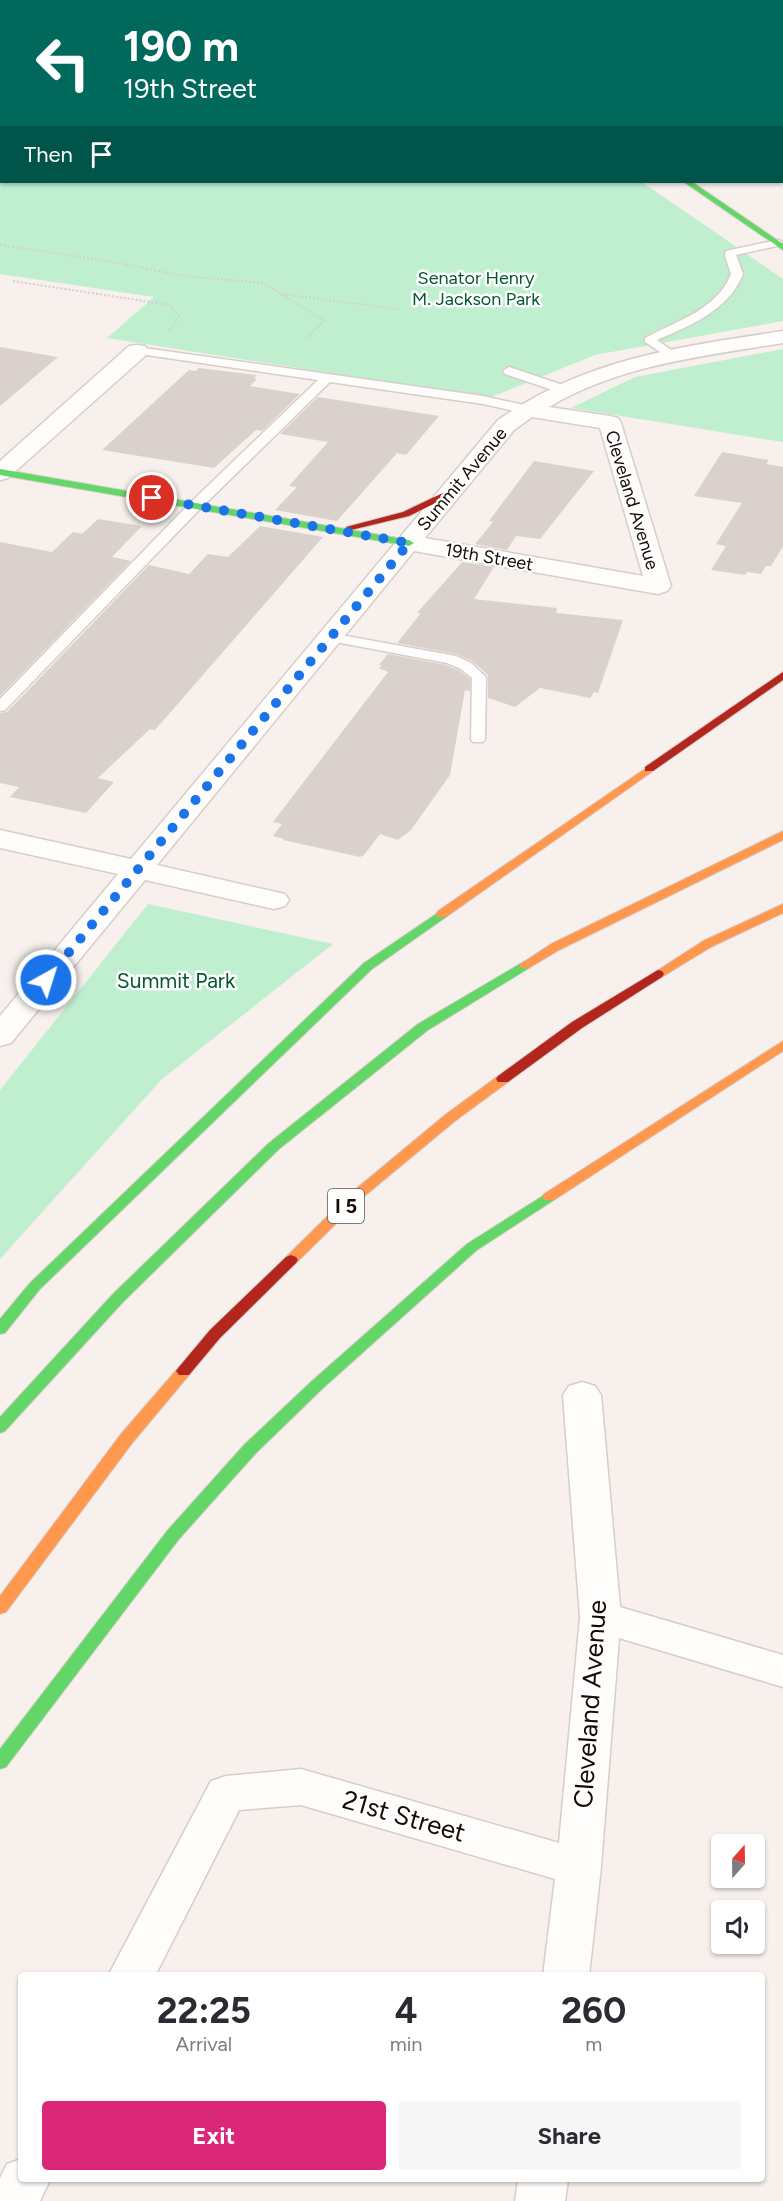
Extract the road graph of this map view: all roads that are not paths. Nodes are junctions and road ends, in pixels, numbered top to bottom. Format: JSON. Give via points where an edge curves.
{"nodes":[{"id":1,"x":689,"y":183,"type":"edge"},
{"id":2,"x":780,"y":245,"type":"edge"},
{"id":3,"x":783,"y":337,"type":"edge"},
{"id":4,"x":137,"y":351,"type":"joint"},
{"id":5,"x":673,"y":356,"type":"junction"},
{"id":6,"x":509,"y":371,"type":"dead end"},
{"id":7,"x":328,"y":377,"type":"junction"},
{"id":8,"x":565,"y":390,"type":"junction"},
{"id":9,"x":528,"y":410,"type":"junction"},
{"id":10,"x":0,"y":472,"type":"edge"},
{"id":11,"x":451,"y":492,"type":"junction"},
{"id":12,"x":195,"y":506,"type":"junction"},
{"id":13,"x":332,"y":530,"type":"junction"},
{"id":14,"x":409,"y":543,"type":"junction"},
{"id":15,"x":658,"y":586,"type":"joint"},
{"id":16,"x":330,"y":637,"type":"junction"},
{"id":17,"x":783,"y":675,"type":"edge"},
{"id":18,"x":0,"y":707,"type":"edge"},
{"id":19,"x":478,"y":739,"type":"dead end"},
{"id":20,"x":783,"y":835,"type":"edge"},
{"id":21,"x":0,"y":839,"type":"edge"},
{"id":22,"x":137,"y":869,"type":"junction"},
{"id":23,"x":274,"y":900,"type":"dead end"},
{"id":24,"x":783,"y":908,"type":"edge"},
{"id":25,"x":0,"y":1036,"type":"edge"},
{"id":26,"x":783,"y":1045,"type":"edge"},
{"id":27,"x":0,"y":1329,"type":"edge"},
{"id":28,"x":582,"y":1395,"type":"dead end"},
{"id":29,"x":0,"y":1427,"type":"edge"},
{"id":30,"x":0,"y":1608,"type":"edge"},
{"id":31,"x":600,"y":1617,"type":"junction"},
{"id":32,"x":783,"y":1671,"type":"edge"},
{"id":33,"x":0,"y":1761,"type":"edge"},
{"id":34,"x":579,"y":1867,"type":"junction"},
{"id":35,"x":133,"y":1972,"type":"edge"},
{"id":36,"x":566,"y":1972,"type":"edge"},
{"id":37,"x":24,"y":2182,"type":"edge"},
{"id":38,"x":543,"y":2182,"type":"edge"},
{"id":39,"x":14,"y":2201,"type":"edge"},
{"id":40,"x":540,"y":2201,"type":"edge"}],
"edges":[{"from":1,"to":2,"type":"main road"},
{"from":2,"to":5,"type":"lane","via":[[730,253],[737,273],[723,295],[685,324],[649,340]]},
{"from":3,"to":5,"type":"street","name":"Summit Avenue"},
{"from":4,"to":7,"type":"lane"},
{"from":4,"to":10,"type":"street"},
{"from":5,"to":8,"type":"street","name":"Summit Avenue"},
{"from":6,"to":8,"type":"lane"},
{"from":7,"to":9,"type":"lane"},
{"from":7,"to":12,"type":"lane"},
{"from":8,"to":9,"type":"street","name":"Summit Avenue"},
{"from":9,"to":11,"type":"street","name":"Summit Avenue","via":[[506,424]]},
{"from":9,"to":15,"type":"street","name":"Cleveland Avenue","via":[[610,423]]},
{"from":10,"to":12,"type":"main road","name":"19th Street"},
{"from":11,"to":13,"type":"main road","via":[[392,519]]},
{"from":11,"to":14,"type":"street","name":"Summit Avenue"},
{"from":12,"to":13,"type":"main road","name":"19th Street"},
{"from":12,"to":18,"type":"lane"},
{"from":13,"to":14,"type":"main road","name":"19th Street"},
{"from":14,"to":15,"type":"street","name":"19th Street"},
{"from":14,"to":16,"type":"street","name":"Summit Avenue"},
{"from":16,"to":19,"type":"lane","via":[[430,654],[466,666],[479,677]]},
{"from":16,"to":22,"type":"street","name":"Summit Avenue"},
{"from":17,"to":27,"type":"main road","via":[[368,966],[35,1286]]},
{"from":20,"to":29,"type":"main road","via":[[555,947],[423,1027],[274,1146],[118,1298]]},
{"from":21,"to":22,"type":"street"},
{"from":22,"to":23,"type":"street"},
{"from":22,"to":25,"type":"street","name":"Summit Avenue"},
{"from":24,"to":30,"type":"main road","number":"I 5","via":[[707,944],[577,1025],[450,1118],[356,1196],[215,1334],[127,1438]]},
{"from":26,"to":33,"type":"main road","via":[[472,1247],[317,1385],[250,1449],[173,1535]]},
{"from":28,"to":31,"type":"street","name":"Cleveland Avenue"},
{"from":31,"to":32,"type":"street"},
{"from":31,"to":34,"type":"street","name":"Cleveland Avenue"},
{"from":34,"to":35,"type":"street","name":"21st Street","via":[[301,1787],[226,1794]]},
{"from":34,"to":36,"type":"street","name":"Cleveland Avenue"},
{"from":37,"to":39,"type":"street"},
{"from":38,"to":40,"type":"street"}]}
